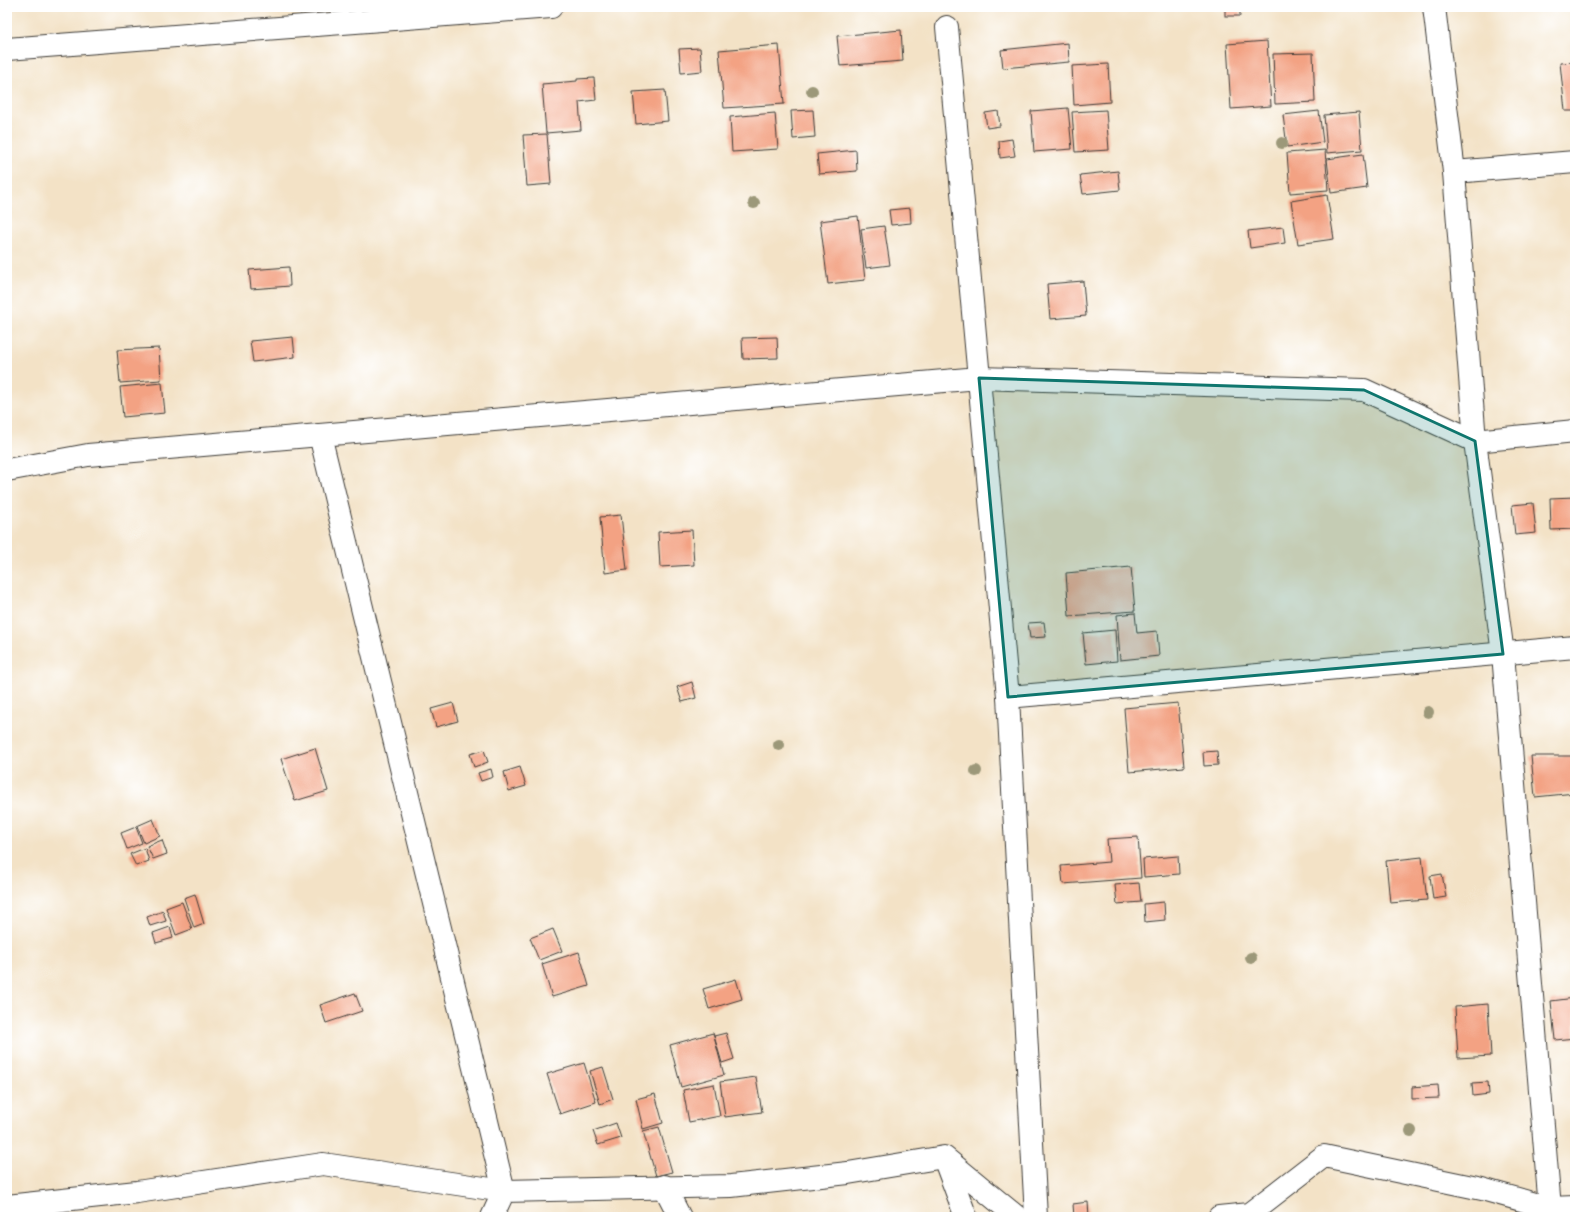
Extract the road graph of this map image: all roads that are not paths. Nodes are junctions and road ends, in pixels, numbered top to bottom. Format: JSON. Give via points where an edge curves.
{"nodes":[{"id":1,"x":551,"y":7,"type":"edge"},
{"id":2,"x":1434,"y":7,"type":"edge"},
{"id":3,"x":947,"y":27,"type":"dead end"},
{"id":4,"x":7,"y":50,"type":"edge"},
{"id":5,"x":1575,"y":162,"type":"edge"},
{"id":6,"x":1454,"y":172,"type":"junction"},
{"id":7,"x":979,"y":378,"type":"junction"},
{"id":8,"x":1575,"y":431,"type":"edge"},
{"id":9,"x":320,"y":435,"type":"junction"},
{"id":10,"x":1475,"y":441,"type":"junction"},
{"id":11,"x":7,"y":470,"type":"edge"},
{"id":12,"x":1575,"y":647,"type":"edge"},
{"id":13,"x":1503,"y":654,"type":"junction"},
{"id":14,"x":1008,"y":698,"type":"junction"},
{"id":15,"x":944,"y":1157,"type":"junction"},
{"id":16,"x":664,"y":1186,"type":"junction"},
{"id":17,"x":504,"y":1191,"type":"junction"},
{"id":18,"x":7,"y":1206,"type":"edge"},
{"id":19,"x":1575,"y":1207,"type":"edge"},
{"id":20,"x":1545,"y":1213,"type":"edge"},
{"id":21,"x":492,"y":1217,"type":"edge"},
{"id":22,"x":680,"y":1217,"type":"edge"},
{"id":23,"x":966,"y":1217,"type":"edge"},
{"id":24,"x":1017,"y":1217,"type":"edge"},
{"id":25,"x":1036,"y":1217,"type":"edge"},
{"id":26,"x":1219,"y":1217,"type":"edge"}],
"edges":[{"from":1,"to":4,"type":"street"},
{"from":2,"to":6,"type":"street"},
{"from":3,"to":7,"type":"street"},
{"from":5,"to":6,"type":"street"},
{"from":6,"to":10,"type":"street"},
{"from":7,"to":9,"type":"street"},
{"from":7,"to":10,"type":"street","via":[[1364,390]]},
{"from":7,"to":14,"type":"street"},
{"from":8,"to":10,"type":"street"},
{"from":9,"to":11,"type":"street","via":[[88,455]]},
{"from":9,"to":17,"type":"street"},
{"from":10,"to":13,"type":"street"},
{"from":12,"to":13,"type":"street"},
{"from":13,"to":14,"type":"street"},
{"from":13,"to":20,"type":"street"},
{"from":14,"to":25,"type":"street"},
{"from":15,"to":16,"type":"street","via":[[848,1173],[731,1186]]},
{"from":15,"to":23,"type":"street"},
{"from":15,"to":24,"type":"street"},
{"from":16,"to":17,"type":"street"},
{"from":16,"to":22,"type":"street"},
{"from":17,"to":18,"type":"street","via":[[323,1164],[137,1192]]},
{"from":17,"to":21,"type":"street"},
{"from":19,"to":20,"type":"street"},
{"from":20,"to":26,"type":"street","via":[[1482,1189],[1324,1156],[1249,1214]]}]}
